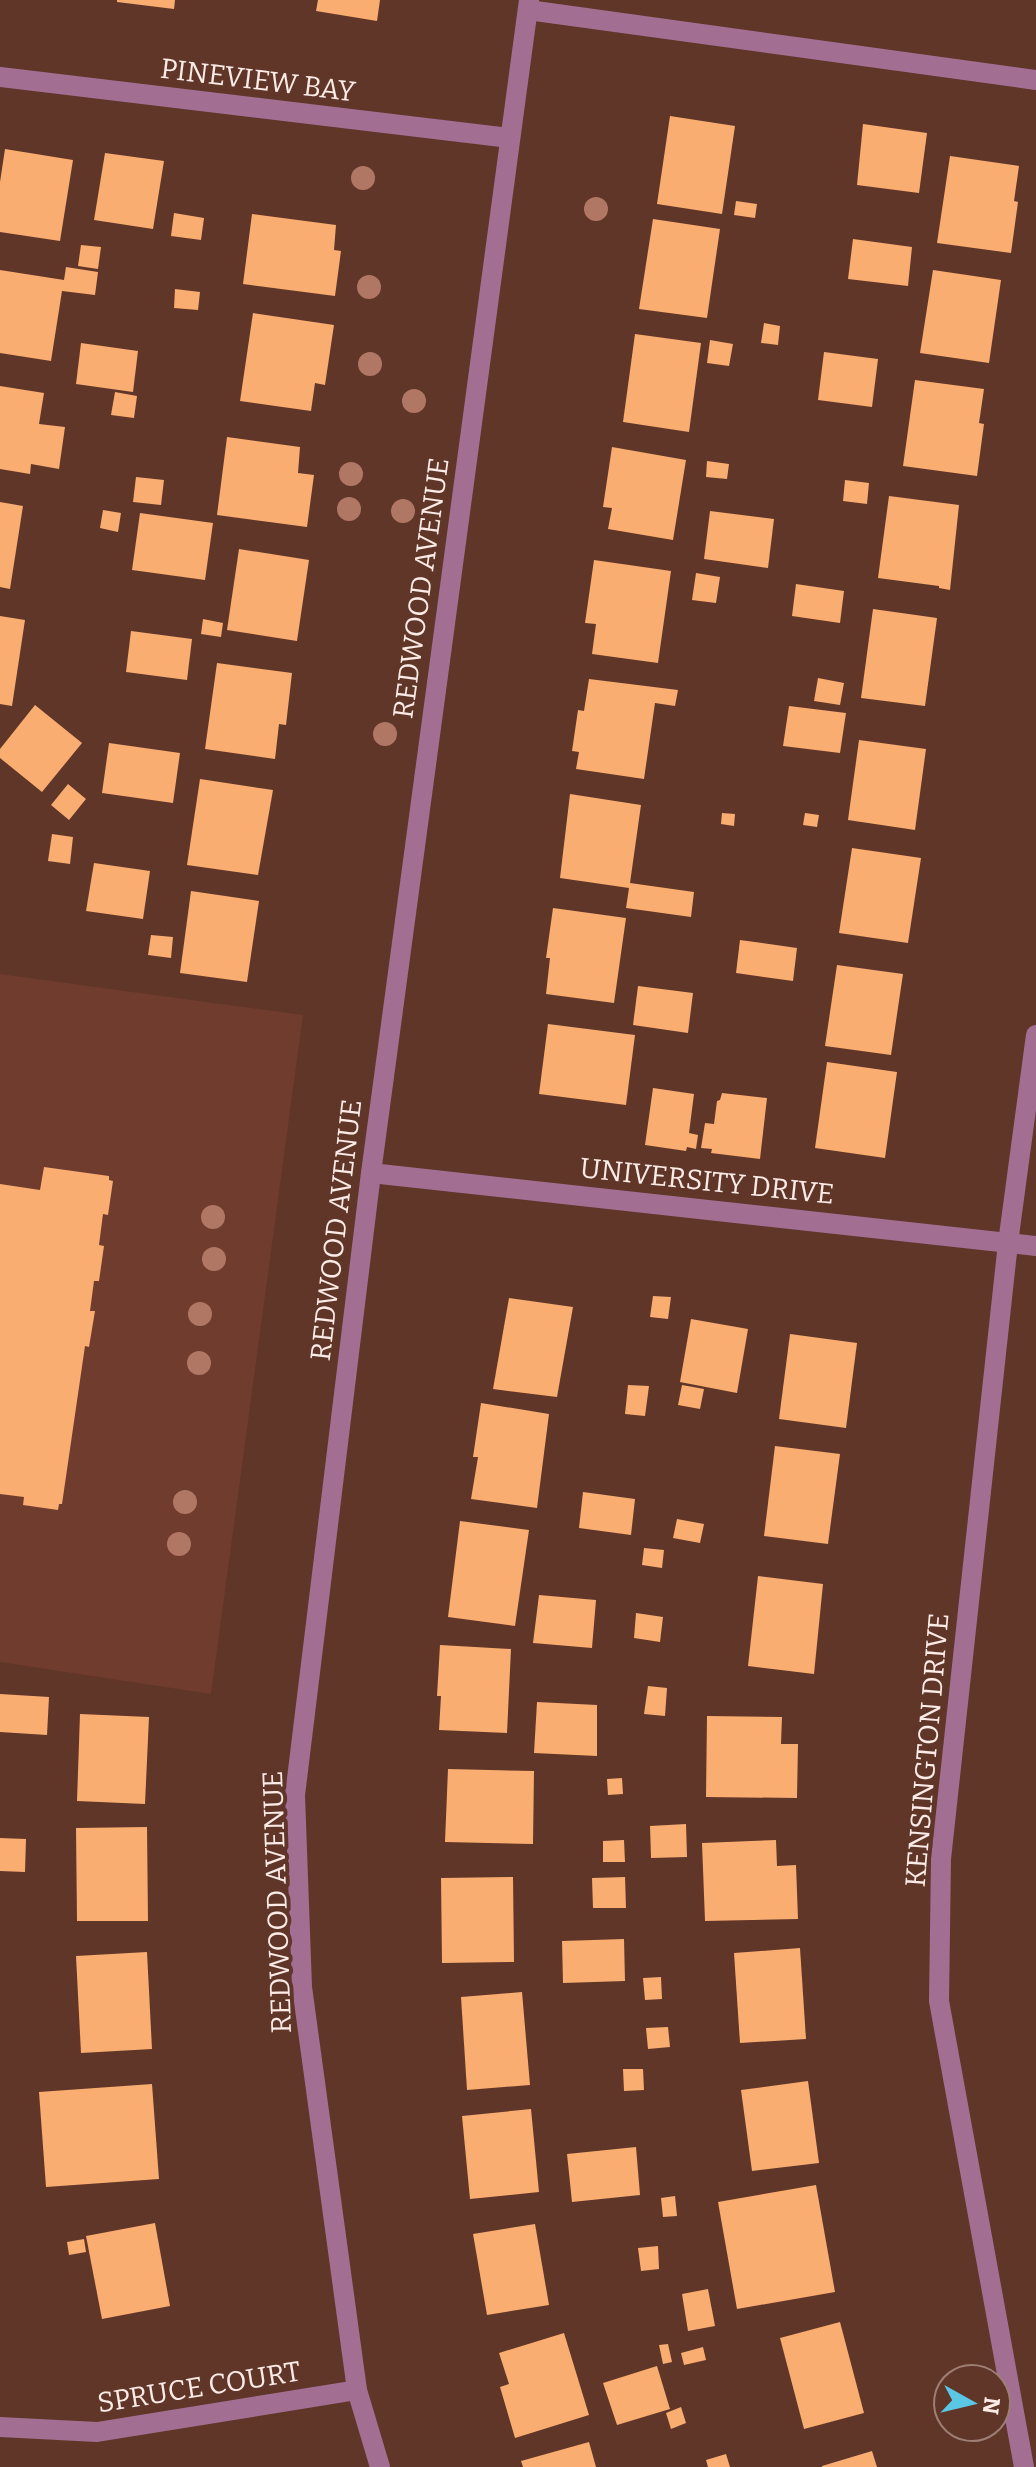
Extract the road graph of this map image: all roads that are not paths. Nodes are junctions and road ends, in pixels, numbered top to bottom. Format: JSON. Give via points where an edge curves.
{"nodes":[{"id":1,"x":529,"y":5,"type":"edge"},
{"id":2,"x":0,"y":77,"type":"edge"},
{"id":3,"x":1036,"y":80,"type":"edge"},
{"id":4,"x":510,"y":138,"type":"junction"},
{"id":5,"x":1036,"y":1035,"type":"edge"},
{"id":6,"x":371,"y":1173,"type":"junction"},
{"id":7,"x":1008,"y":1243,"type":"junction"},
{"id":8,"x":1036,"y":1246,"type":"edge"},
{"id":9,"x":357,"y":2390,"type":"junction"},
{"id":10,"x":0,"y":2427,"type":"edge"},
{"id":11,"x":380,"y":2467,"type":"edge"},
{"id":12,"x":1024,"y":2467,"type":"edge"}],
"edges":[{"from":1,"to":3,"type":"street"},
{"from":1,"to":4,"type":"street","name":"REDWOOD AVENUE"},
{"from":2,"to":4,"type":"street","name":"PINEVIEW BAY"},
{"from":4,"to":6,"type":"street","name":"REDWOOD AVENUE"},
{"from":5,"to":7,"type":"street","name":"KENSINGTON DRIVE"},
{"from":6,"to":7,"type":"street","name":"UNIVERSITY DRIVE"},
{"from":6,"to":9,"type":"street","name":"REDWOOD AVENUE","via":[[295,1795],[302,1987]]},
{"from":7,"to":8,"type":"street","name":"UNIVERSITY DRIVE"},
{"from":7,"to":12,"type":"street","name":"KENSINGTON DRIVE","via":[[941,1859],[939,2001]]},
{"from":9,"to":10,"type":"street","name":"SPRUCE COURT","via":[[97,2432]]},
{"from":9,"to":11,"type":"street","name":"REDWOOD AVENUE"}]}
